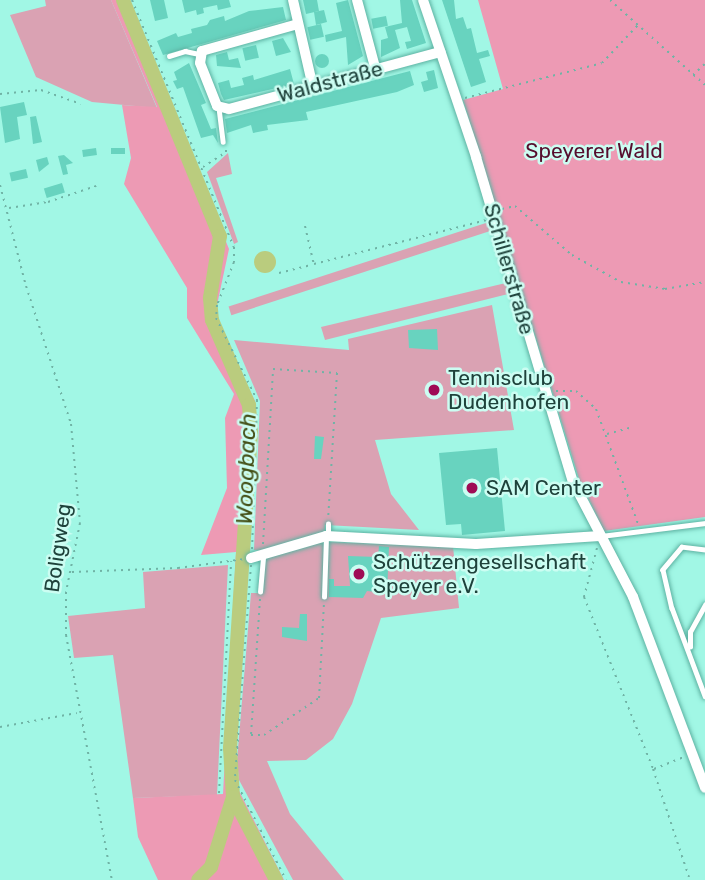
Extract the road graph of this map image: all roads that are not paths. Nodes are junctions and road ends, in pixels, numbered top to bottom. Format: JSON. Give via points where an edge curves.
{"nodes":[{"id":1,"x":293,"y":0,"type":"edge"},
{"id":2,"x":357,"y":0,"type":"edge"},
{"id":3,"x":423,"y":0,"type":"edge"},
{"id":4,"x":298,"y":24,"type":"junction"},
{"id":5,"x":440,"y":52,"type":"junction"},
{"id":6,"x":200,"y":54,"type":"junction"},
{"id":7,"x":169,"y":57,"type":"dead end"},
{"id":8,"x":376,"y":71,"type":"junction"},
{"id":9,"x":313,"y":87,"type":"junction"},
{"id":10,"x":219,"y":108,"type":"junction"},
{"id":11,"x":223,"y":142,"type":"road end"},
{"id":12,"x":705,"y":523,"type":"edge"},
{"id":13,"x":328,"y":524,"type":"road end"},
{"id":14,"x":327,"y":536,"type":"junction"},
{"id":15,"x":600,"y":536,"type":"junction"},
{"id":16,"x":705,"y":550,"type":"edge"},
{"id":17,"x":259,"y":556,"type":"joint"},
{"id":18,"x":260,"y":592,"type":"road end"},
{"id":19,"x":324,"y":597,"type":"road end"},
{"id":20,"x":705,"y":605,"type":"edge"},
{"id":21,"x":690,"y":652,"type":"junction"},
{"id":22,"x":705,"y":696,"type":"edge"},
{"id":23,"x":705,"y":788,"type":"edge"}],
"edges":[{"from":1,"to":4,"type":"street"},
{"from":2,"to":8,"type":"street"},
{"from":3,"to":5,"type":"street","name":"Schillerstraße"},
{"from":4,"to":6,"type":"street"},
{"from":4,"to":9,"type":"street"},
{"from":5,"to":8,"type":"street","name":"Waldstraße"},
{"from":5,"to":15,"type":"street","name":"Schillerstraße","via":[[573,482]]},
{"from":6,"to":7,"type":"lane","via":[[185,51]]},
{"from":6,"to":10,"type":"street","via":[[201,69]]},
{"from":8,"to":9,"type":"street","name":"Waldstraße"},
{"from":9,"to":10,"type":"street","name":"Waldstraße"},
{"from":10,"to":11,"type":"lane"},
{"from":12,"to":15,"type":"lane"},
{"from":13,"to":14,"type":"lane"},
{"from":14,"to":15,"type":"street","via":[[476,544]]},
{"from":14,"to":17,"type":"street"},
{"from":14,"to":19,"type":"lane"},
{"from":15,"to":23,"type":"street","name":"Schillerstraße","via":[[633,597]]},
{"from":16,"to":21,"type":"lane","via":[[682,547],[663,570]]},
{"from":17,"to":18,"type":"lane"},
{"from":20,"to":21,"type":"lane","via":[[690,632]]},
{"from":21,"to":22,"type":"lane"}]}
